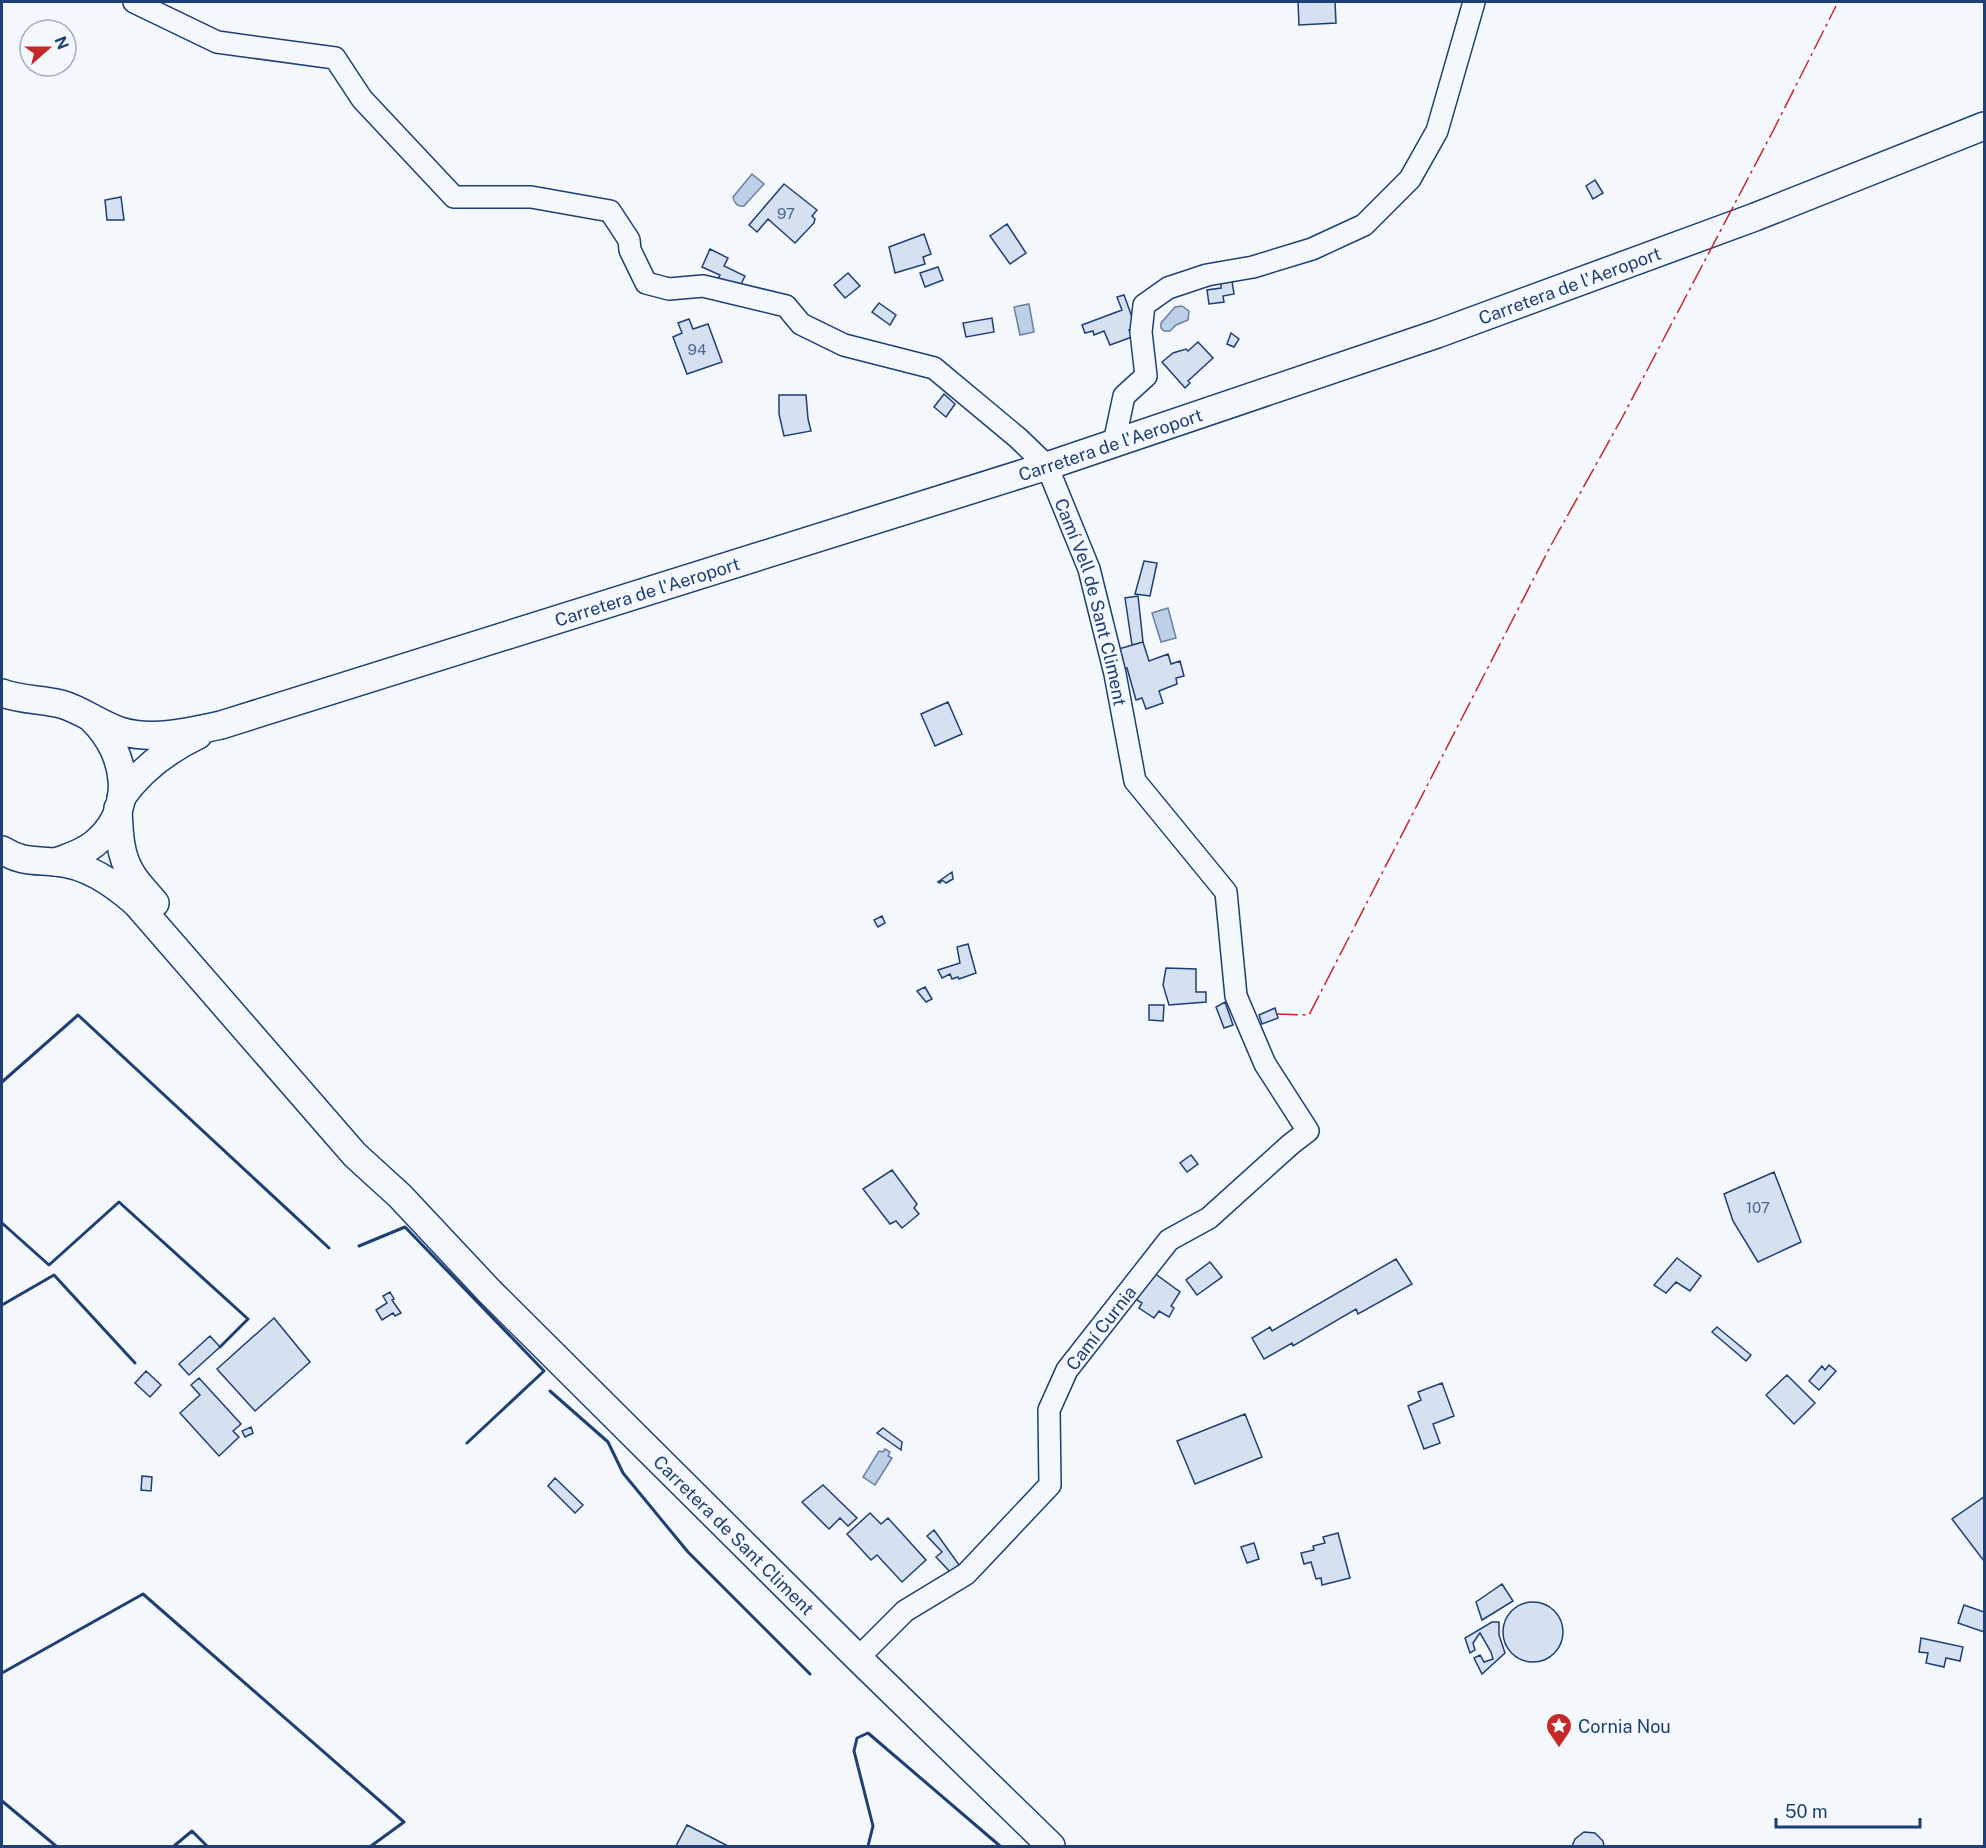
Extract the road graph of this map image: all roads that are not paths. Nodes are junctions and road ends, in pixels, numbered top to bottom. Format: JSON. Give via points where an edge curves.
{"nodes":[{"id":1,"x":134,"y":2,"type":"edge"},
{"id":2,"x":1474,"y":2,"type":"edge"},
{"id":3,"x":1984,"y":126,"type":"edge"},
{"id":4,"x":1114,"y":443,"type":"junction"},
{"id":5,"x":1047,"y":466,"type":"junction"},
{"id":6,"x":2,"y":693,"type":"edge"},
{"id":7,"x":40,"y":702,"type":"junction"},
{"id":8,"x":2,"y":713,"type":"edge"},
{"id":9,"x":92,"y":719,"type":"junction"},
{"id":10,"x":221,"y":725,"type":"junction"},
{"id":11,"x":120,"y":803,"type":"junction"},
{"id":12,"x":2,"y":850,"type":"edge"},
{"id":13,"x":56,"y":862,"type":"junction"},
{"id":14,"x":1308,"y":1131,"type":"joint"},
{"id":15,"x":400,"y":1196,"type":"junction"},
{"id":16,"x":858,"y":1658,"type":"junction"},
{"id":17,"x":1051,"y":1846,"type":"edge"}],
"edges":[{"from":1,"to":5,"type":"street","name":"Camí Vell de Sant Climent","via":[[216,42],[335,58],[362,99],[454,197],[531,197],[610,211],[629,240],[646,283],[669,289],[703,286],[786,306],[801,324],[844,345],[934,368]]},
{"from":2,"to":4,"type":"street","via":[[1437,131],[1410,179],[1364,225],[1312,249],[1168,288],[1144,305],[1141,332],[1146,376],[1125,396]]},
{"from":3,"to":4,"type":"main road","name":"Carretera de l'Aeroport","via":[[1755,217],[1437,334]]},
{"from":4,"to":5,"type":"main road","name":"Carretera de l'Aeroport"},
{"from":5,"to":10,"type":"main road","name":"Carretera de l'Aeroport"},
{"from":5,"to":14,"type":"street","name":"Camí Vell de Sant Climent","via":[[1089,569],[1115,674],[1135,781],[1226,892],[1236,996],[1265,1064]]},
{"from":6,"to":7,"type":"main road"},
{"from":7,"to":8,"type":"main road"},
{"from":7,"to":9,"type":"main road","via":[[58,703]]},
{"from":9,"to":10,"type":"main road","via":[[121,731],[146,735]]},
{"from":9,"to":11,"type":"main road","via":[[114,746],[120,762]]},
{"from":10,"to":11,"type":"main road","via":[[149,765],[134,779]]},
{"from":11,"to":13,"type":"main road","via":[[109,827],[95,843]]},
{"from":11,"to":15,"type":"main road","via":[[119,829],[130,872],[364,1145]]},
{"from":12,"to":13,"type":"main road","via":[[33,862]]},
{"from":13,"to":15,"type":"main road","via":[[99,876],[136,903],[355,1155]]},
{"from":14,"to":16,"type":"street","name":"Camí Curnia","via":[[1209,1218],[1169,1239],[1067,1370],[1049,1410],[1050,1485],[966,1574],[905,1611]]},
{"from":15,"to":16,"type":"main road","name":"Carretera de Sant Climent","via":[[483,1284]]},
{"from":16,"to":17,"type":"main road","name":"Carretera de Sant Climent"}]}
